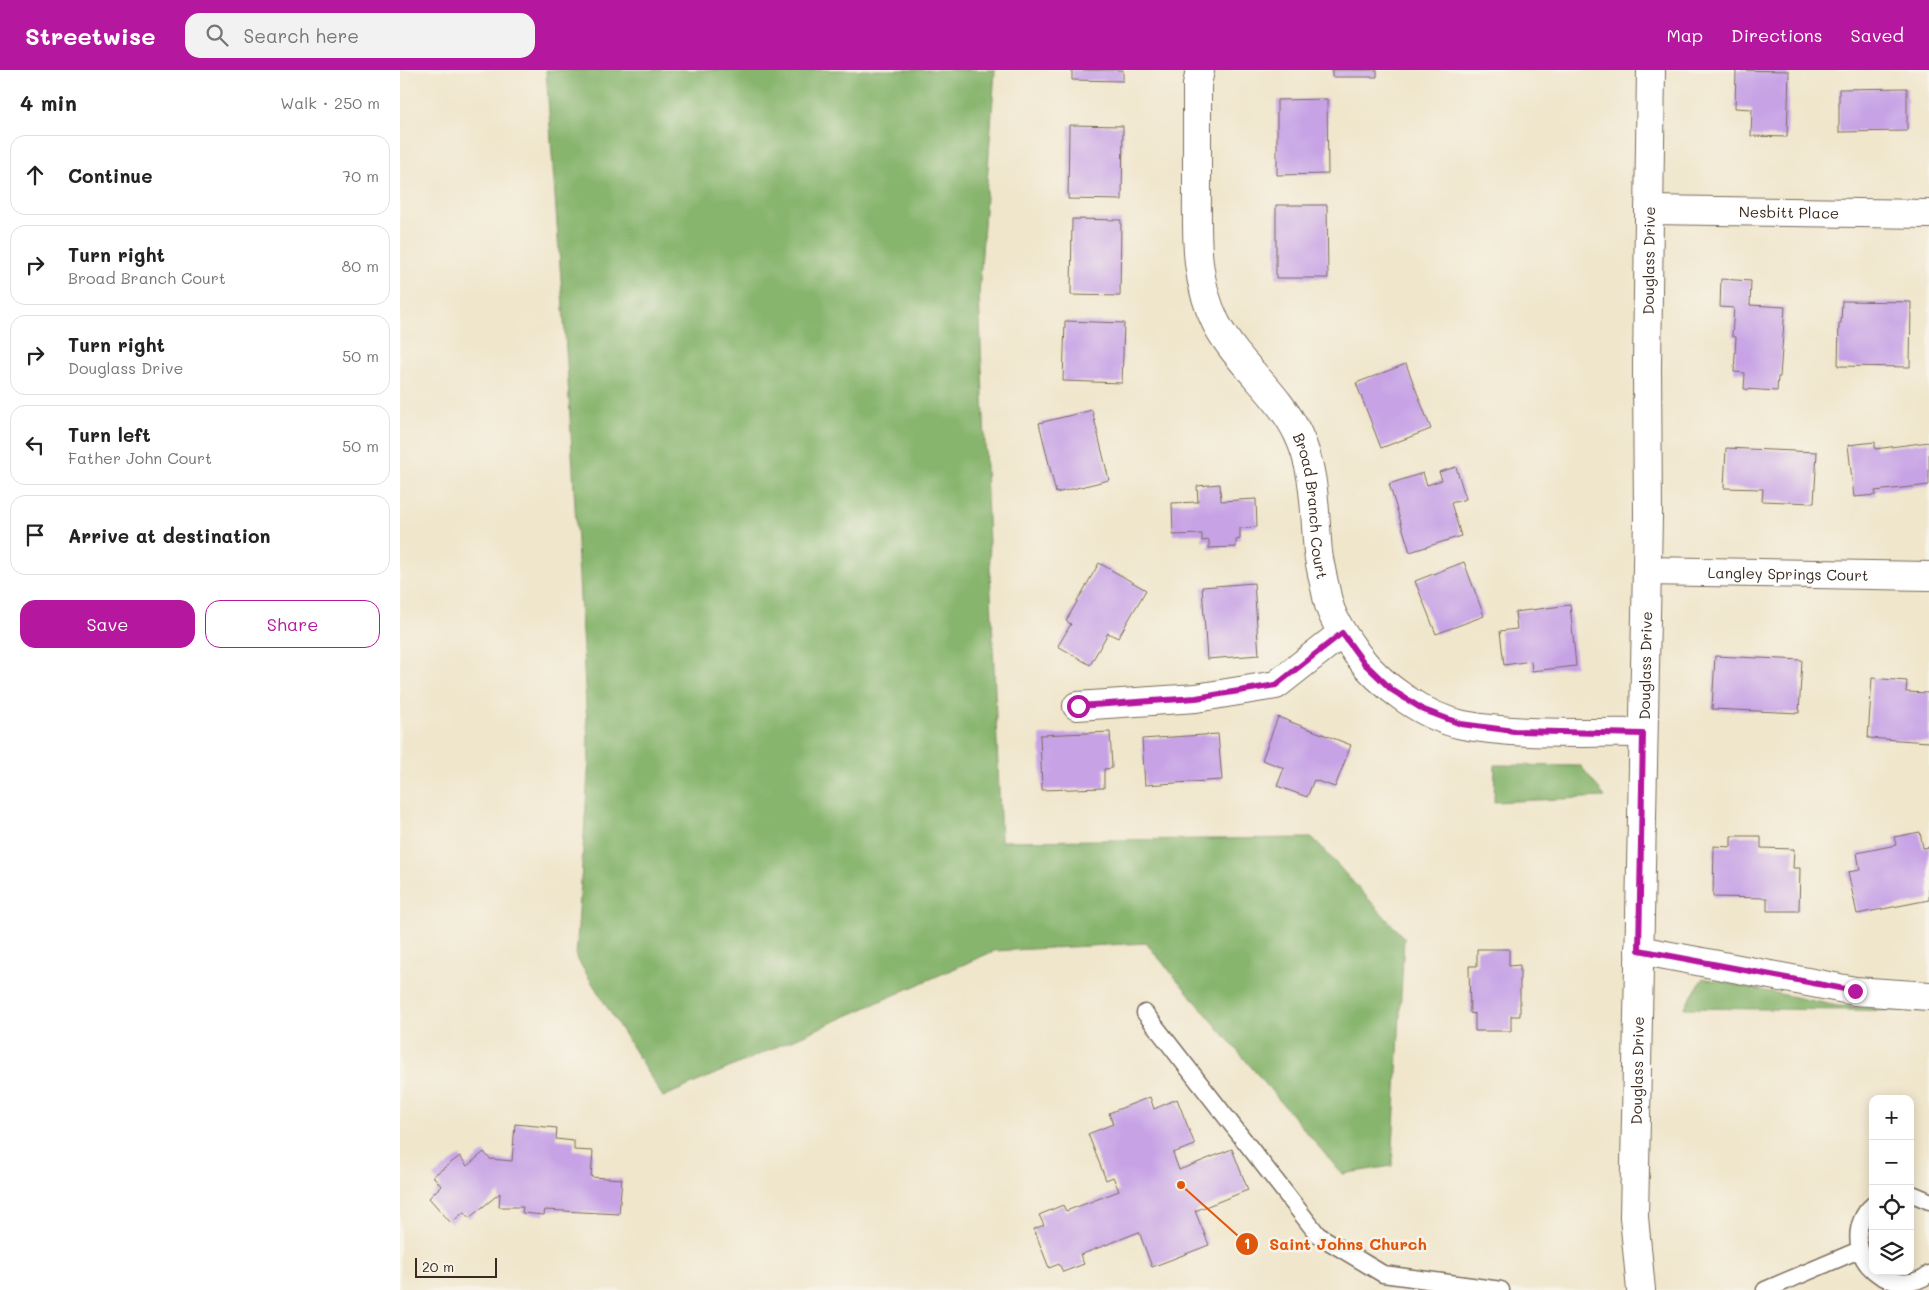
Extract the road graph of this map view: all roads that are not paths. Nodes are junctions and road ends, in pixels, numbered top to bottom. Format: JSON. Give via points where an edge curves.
{"nodes":[{"id":1,"x":1200,"y":70,"type":"edge"},
{"id":2,"x":1651,"y":70,"type":"edge"},
{"id":3,"x":1649,"y":210,"type":"junction"},
{"id":4,"x":1929,"y":214,"type":"edge"},
{"id":5,"x":1647,"y":571,"type":"junction"},
{"id":6,"x":1929,"y":576,"type":"edge"},
{"id":7,"x":1342,"y":633,"type":"junction"},
{"id":8,"x":1078,"y":706,"type":"dead end"},
{"id":9,"x":1643,"y":734,"type":"junction"},
{"id":10,"x":1639,"y":950,"type":"junction"},
{"id":11,"x":1929,"y":996,"type":"edge"},
{"id":12,"x":1145,"y":1013,"type":"dead end"},
{"id":13,"x":1914,"y":1195,"type":"edge"},
{"id":14,"x":1929,"y":1201,"type":"edge"},
{"id":15,"x":1869,"y":1210,"type":"edge"},
{"id":16,"x":1860,"y":1250,"type":"junction"},
{"id":17,"x":1869,"y":1267,"type":"edge"},
{"id":18,"x":1929,"y":1274,"type":"edge"},
{"id":19,"x":1878,"y":1275,"type":"edge"},
{"id":20,"x":1501,"y":1290,"type":"edge"},
{"id":21,"x":1641,"y":1290,"type":"edge"},
{"id":22,"x":1765,"y":1290,"type":"edge"}],
"edges":[{"from":1,"to":7,"type":"street","name":"Broad Branch Court","via":[[1197,85],[1197,256],[1204,290],[1216,323],[1238,356],[1281,404],[1298,434],[1312,474],[1318,553],[1328,601]]},
{"from":2,"to":3,"type":"street","name":"Douglass Drive"},
{"from":3,"to":4,"type":"street","name":"Nesbitt Place"},
{"from":3,"to":5,"type":"street","name":"Douglass Drive"},
{"from":5,"to":6,"type":"street","name":"Langley Springs Court"},
{"from":5,"to":9,"type":"street","name":"Douglass Drive"},
{"from":7,"to":8,"type":"street","via":[[1276,685],[1196,698]]},
{"from":7,"to":9,"type":"street","name":"Broad Branch Court","via":[[1364,663],[1392,690],[1424,710],[1461,724],[1514,731]]},
{"from":9,"to":10,"type":"street","name":"Douglass Drive"},
{"from":10,"to":11,"type":"street","via":[[1855,991]]},
{"from":10,"to":21,"type":"street","name":"Douglass Drive","via":[[1634,1217]]},
{"from":12,"to":20,"type":"lane","via":[[1318,1236],[1383,1274]]},
{"from":13,"to":14,"type":"lane"},
{"from":15,"to":16,"type":"lane","via":[[1861,1220],[1858,1234]]},
{"from":16,"to":17,"type":"lane"},
{"from":16,"to":22,"type":"lane"},
{"from":18,"to":19,"type":"lane","via":[[1911,1282],[1895,1282]]}]}
